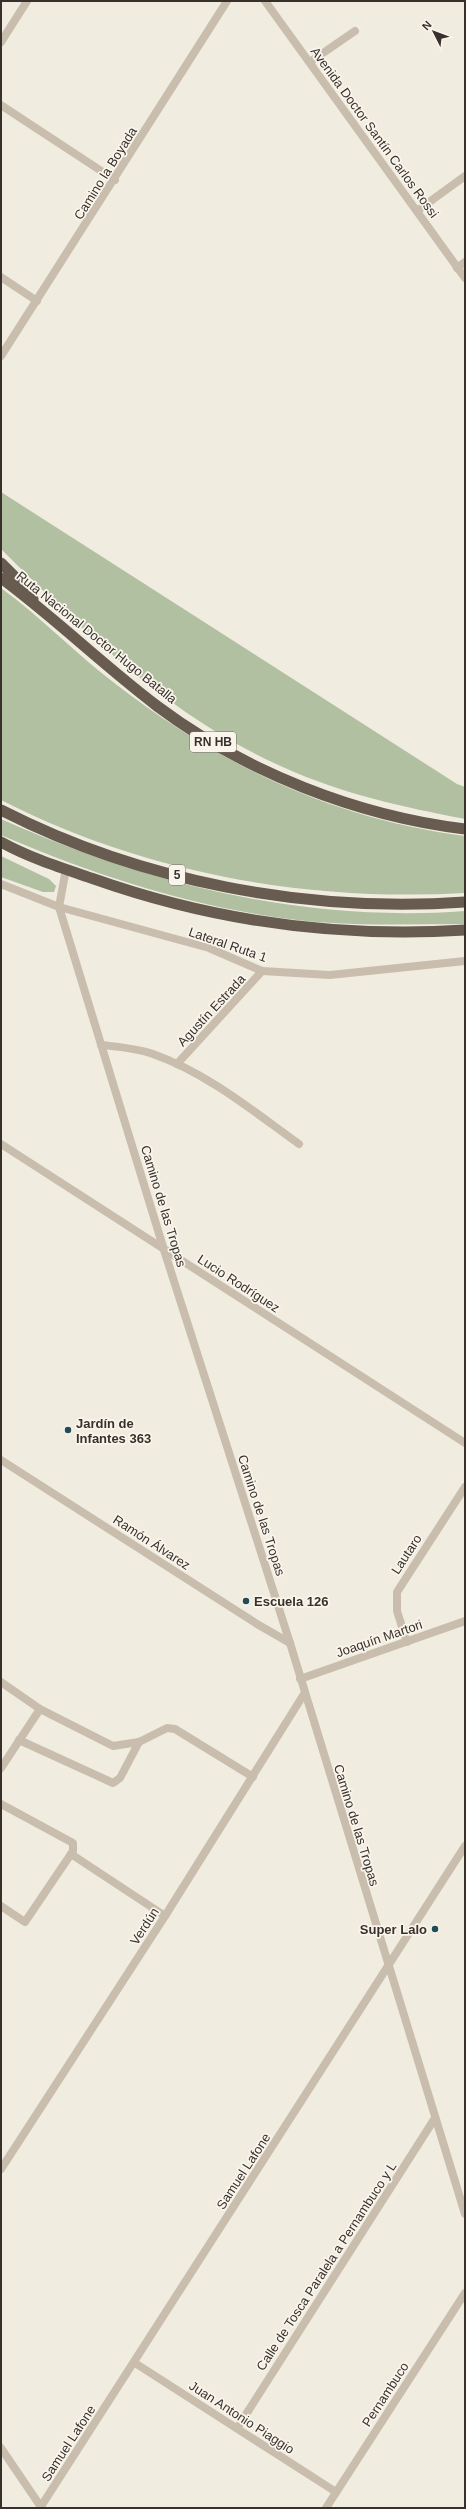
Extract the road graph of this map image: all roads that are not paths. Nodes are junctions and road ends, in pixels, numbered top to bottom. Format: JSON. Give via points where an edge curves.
{"nodes":[{"id":1,"x":27,"y":1,"type":"edge"},
{"id":2,"x":227,"y":1,"type":"edge"},
{"id":3,"x":265,"y":1,"type":"edge"},
{"id":4,"x":355,"y":31,"type":"dead end"},
{"id":5,"x":1,"y":42,"type":"edge"},
{"id":6,"x":310,"y":62,"type":"junction"},
{"id":7,"x":1,"y":105,"type":"edge"},
{"id":8,"x":465,"y":176,"type":"edge"},
{"id":9,"x":115,"y":180,"type":"junction"},
{"id":10,"x":417,"y":211,"type":"junction"},
{"id":11,"x":465,"y":262,"type":"edge"},
{"id":12,"x":458,"y":268,"type":"junction"},
{"id":13,"x":1,"y":277,"type":"edge"},
{"id":14,"x":465,"y":278,"type":"edge"},
{"id":15,"x":37,"y":301,"type":"junction"},
{"id":16,"x":1,"y":356,"type":"edge"},
{"id":17,"x":1,"y":563,"type":"edge"},
{"id":18,"x":1,"y":578,"type":"edge"},
{"id":19,"x":39,"y":608,"type":"junction"},
{"id":20,"x":1,"y":810,"type":"edge"},
{"id":21,"x":465,"y":829,"type":"edge"},
{"id":22,"x":1,"y":842,"type":"edge"},
{"id":23,"x":66,"y":870,"type":"junction"},
{"id":24,"x":1,"y":884,"type":"edge"},
{"id":25,"x":465,"y":902,"type":"edge"},
{"id":26,"x":59,"y":907,"type":"junction"},
{"id":27,"x":465,"y":930,"type":"edge"},
{"id":28,"x":465,"y":961,"type":"edge"},
{"id":29,"x":262,"y":971,"type":"junction"},
{"id":30,"x":102,"y":1045,"type":"junction"},
{"id":31,"x":176,"y":1064,"type":"junction"},
{"id":32,"x":1,"y":1144,"type":"edge"},
{"id":33,"x":299,"y":1144,"type":"dead end"},
{"id":34,"x":164,"y":1250,"type":"junction"},
{"id":35,"x":465,"y":1443,"type":"edge"},
{"id":36,"x":1,"y":1460,"type":"edge"},
{"id":37,"x":465,"y":1487,"type":"edge"},
{"id":38,"x":465,"y":1621,"type":"edge"},
{"id":39,"x":407,"y":1642,"type":"junction"},
{"id":40,"x":290,"y":1643,"type":"junction"},
{"id":41,"x":300,"y":1678,"type":"junction"},
{"id":42,"x":1,"y":1682,"type":"edge"},
{"id":43,"x":304,"y":1694,"type":"junction"},
{"id":44,"x":40,"y":1709,"type":"junction"},
{"id":45,"x":20,"y":1740,"type":"junction"},
{"id":46,"x":139,"y":1742,"type":"junction"},
{"id":47,"x":1,"y":1768,"type":"edge"},
{"id":48,"x":253,"y":1777,"type":"junction"},
{"id":49,"x":1,"y":1804,"type":"edge"},
{"id":50,"x":465,"y":1846,"type":"edge"},
{"id":51,"x":71,"y":1854,"type":"junction"},
{"id":52,"x":1,"y":1906,"type":"edge"},
{"id":53,"x":165,"y":1916,"type":"junction"},
{"id":54,"x":388,"y":1967,"type":"junction"},
{"id":55,"x":435,"y":2118,"type":"junction"},
{"id":56,"x":1,"y":2169,"type":"edge"},
{"id":57,"x":465,"y":2214,"type":"edge"},
{"id":58,"x":465,"y":2293,"type":"edge"},
{"id":59,"x":135,"y":2362,"type":"junction"},
{"id":60,"x":238,"y":2427,"type":"junction"},
{"id":61,"x":1,"y":2448,"type":"edge"},
{"id":62,"x":336,"y":2492,"type":"junction"},
{"id":63,"x":41,"y":2508,"type":"edge"},
{"id":64,"x":326,"y":2508,"type":"edge"}],
"edges":[{"from":1,"to":5,"type":"street"},
{"from":2,"to":9,"type":"street","name":"Camino la Boyada"},
{"from":3,"to":6,"type":"street","name":"Avenida Doctor Santín Carlos Rossi"},
{"from":4,"to":6,"type":"street"},
{"from":6,"to":10,"type":"street","name":"Avenida Doctor Santín Carlos Rossi"},
{"from":7,"to":9,"type":"street"},
{"from":8,"to":10,"type":"street"},
{"from":9,"to":15,"type":"street","name":"Camino la Boyada"},
{"from":10,"to":12,"type":"street","name":"Avenida Doctor Santín Carlos Rossi"},
{"from":11,"to":12,"type":"street"},
{"from":12,"to":14,"type":"street","name":"Avenida Doctor Santín Carlos Rossi"},
{"from":13,"to":15,"type":"street"},
{"from":15,"to":16,"type":"street","name":"Camino la Boyada"},
{"from":17,"to":19,"type":"highway","via":[[27,589]]},
{"from":18,"to":19,"type":"highway","name":"Ruta Nacional Doctor Hugo Batalla","number":"RN HB"},
{"from":19,"to":21,"type":"highway","name":"Ruta Nacional Doctor Hugo Batalla","number":"RN HB","via":[[159,707],[237,755],[295,783],[350,804],[406,819]]},
{"from":20,"to":25,"type":"highway","number":"5","via":[[59,837],[126,861],[228,887],[340,902]]},
{"from":22,"to":23,"type":"highway"},
{"from":23,"to":26,"type":"street","name":"Camino de las Tropas"},
{"from":23,"to":27,"type":"highway","via":[[181,906],[268,922],[373,932]]},
{"from":24,"to":26,"type":"street","name":"Lateral Ruta 1"},
{"from":26,"to":29,"type":"street","name":"Lateral Ruta 1","via":[[209,948]]},
{"from":26,"to":30,"type":"street","name":"Camino de las Tropas"},
{"from":28,"to":29,"type":"street","name":"Lateral Ruta 1","via":[[330,975]]},
{"from":29,"to":31,"type":"street","name":"Agustín Estrada"},
{"from":30,"to":31,"type":"street","via":[[133,1049]]},
{"from":30,"to":34,"type":"street","name":"Camino de las Tropas"},
{"from":31,"to":33,"type":"street","via":[[230,1095]]},
{"from":32,"to":34,"type":"street","name":"Lucio Rodríguez"},
{"from":34,"to":35,"type":"street","name":"Lucio Rodríguez"},
{"from":34,"to":40,"type":"street","name":"Camino de las Tropas"},
{"from":36,"to":40,"type":"street","name":"Ramón Álvarez"},
{"from":37,"to":39,"type":"street","name":"Lautaro","via":[[397,1592],[397,1611]]},
{"from":38,"to":39,"type":"street","name":"Joaquín Martori"},
{"from":39,"to":41,"type":"street","name":"Joaquín Martori"},
{"from":40,"to":41,"type":"street","name":"Camino de las Tropas"},
{"from":41,"to":43,"type":"street","name":"Camino de las Tropas"},
{"from":42,"to":44,"type":"street"},
{"from":43,"to":48,"type":"street","name":"Verdún"},
{"from":43,"to":54,"type":"street","name":"Camino de las Tropas"},
{"from":44,"to":45,"type":"street"},
{"from":44,"to":46,"type":"street","via":[[113,1746]]},
{"from":45,"to":46,"type":"street","via":[[113,1783],[120,1778]]},
{"from":45,"to":47,"type":"street"},
{"from":46,"to":48,"type":"street","via":[[167,1728],[175,1728]]},
{"from":48,"to":53,"type":"street","name":"Verdún"},
{"from":49,"to":51,"type":"street","via":[[73,1843]]},
{"from":50,"to":54,"type":"street","name":"Samuel Lafone"},
{"from":51,"to":52,"type":"street","via":[[25,1922]]},
{"from":51,"to":53,"type":"street"},
{"from":53,"to":56,"type":"street","name":"Verdún"},
{"from":54,"to":55,"type":"street","name":"Camino de las Tropas"},
{"from":54,"to":59,"type":"street","name":"Samuel Lafone"},
{"from":55,"to":57,"type":"street","name":"Camino de las Tropas"},
{"from":55,"to":60,"type":"street","name":"Calle de Tosca Paralela a Pernambuco y L"},
{"from":58,"to":62,"type":"street","name":"Pernambuco"},
{"from":59,"to":60,"type":"street","name":"Juan Antonio Piaggio"},
{"from":59,"to":63,"type":"street","name":"Samuel Lafone"},
{"from":60,"to":62,"type":"street","name":"Juan Antonio Piaggio"},
{"from":61,"to":63,"type":"street"},
{"from":62,"to":64,"type":"street","name":"Pernambuco"}]}
